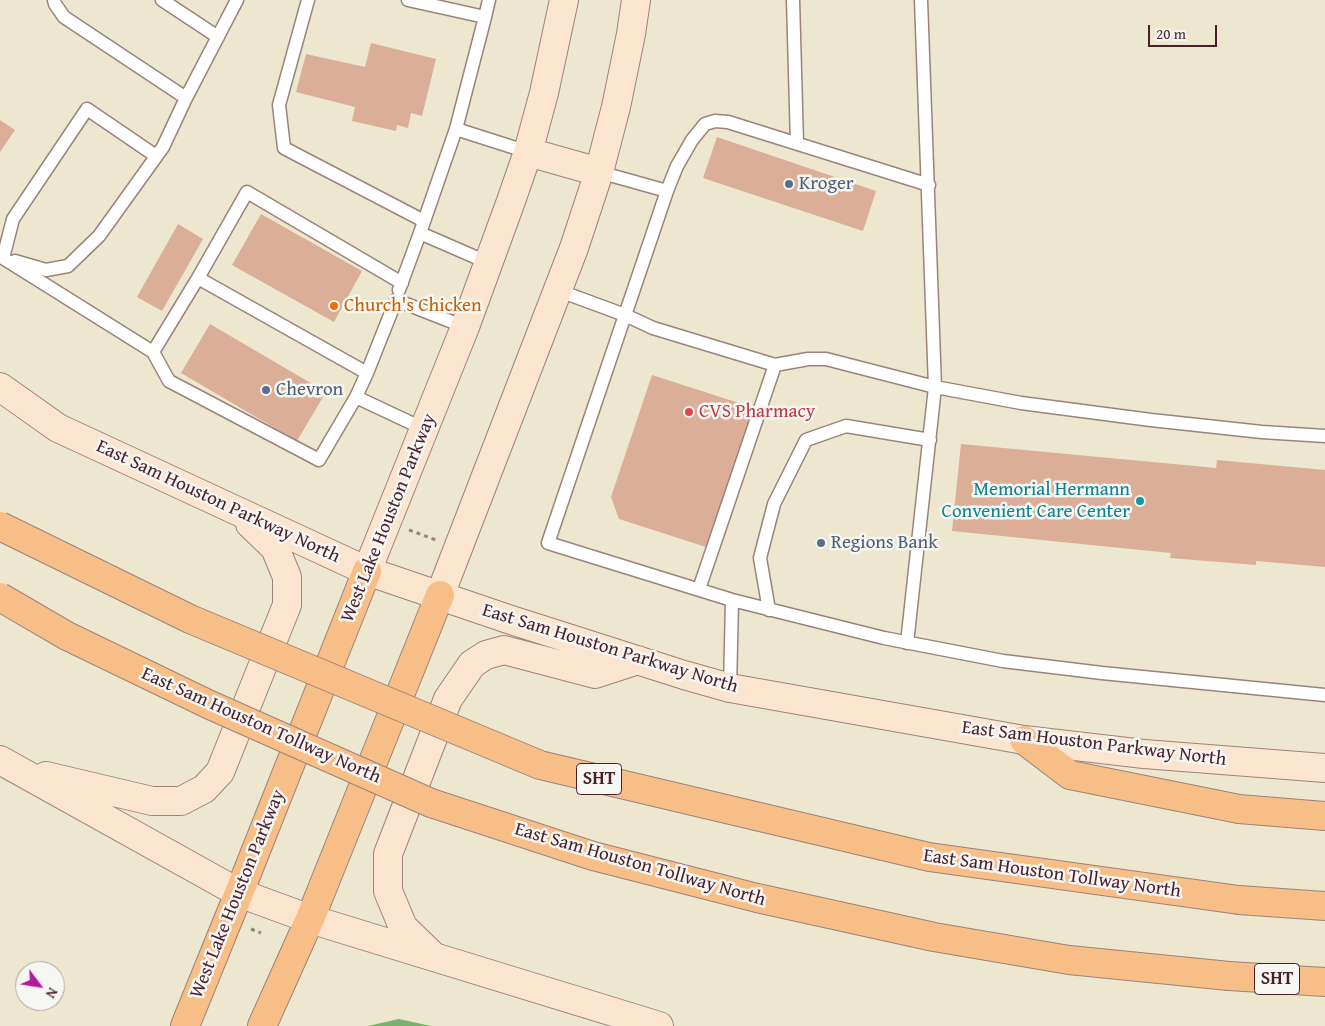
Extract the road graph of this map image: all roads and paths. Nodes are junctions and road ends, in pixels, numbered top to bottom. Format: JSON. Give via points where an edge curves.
{"nodes":[{"id":1,"x":54,"y":0,"type":"edge"},
{"id":2,"x":162,"y":0,"type":"edge"},
{"id":3,"x":237,"y":0,"type":"edge"},
{"id":4,"x":308,"y":0,"type":"edge"},
{"id":5,"x":408,"y":0,"type":"edge"},
{"id":6,"x":490,"y":0,"type":"edge"},
{"id":7,"x":564,"y":0,"type":"edge"},
{"id":8,"x":636,"y":0,"type":"edge"},
{"id":9,"x":793,"y":0,"type":"edge"},
{"id":10,"x":922,"y":0,"type":"edge"},
{"id":11,"x":485,"y":17,"type":"junction"},
{"id":12,"x":218,"y":37,"type":"junction"},
{"id":13,"x":186,"y":98,"type":"junction"},
{"id":14,"x":456,"y":129,"type":"junction"},
{"id":15,"x":797,"y":144,"type":"junction"},
{"id":16,"x":528,"y":152,"type":"junction"},
{"id":17,"x":156,"y":156,"type":"junction"},
{"id":18,"x":598,"y":172,"type":"junction"},
{"id":19,"x":929,"y":185,"type":"junction"},
{"id":20,"x":667,"y":191,"type":"junction"},
{"id":21,"x":422,"y":227,"type":"junction"},
{"id":22,"x":1,"y":259,"type":"edge"},
{"id":23,"x":489,"y":263,"type":"junction"},
{"id":24,"x":198,"y":278,"type":"junction"},
{"id":25,"x":402,"y":283,"type":"junction"},
{"id":26,"x":557,"y":290,"type":"junction"},
{"id":27,"x":396,"y":300,"type":"junction"},
{"id":28,"x":625,"y":315,"type":"junction"},
{"id":29,"x":464,"y":327,"type":"junction"},
{"id":30,"x":153,"y":352,"type":"junction"},
{"id":31,"x":775,"y":365,"type":"junction"},
{"id":32,"x":367,"y":373,"type":"junction"},
{"id":33,"x":0,"y":387,"type":"edge"},
{"id":34,"x":935,"y":387,"type":"junction"},
{"id":35,"x":356,"y":397,"type":"junction"},
{"id":36,"x":424,"y":430,"type":"junction"},
{"id":37,"x":1325,"y":436,"type":"edge"},
{"id":38,"x":930,"y":440,"type":"junction"},
{"id":39,"x":236,"y":510,"type":"junction"},
{"id":40,"x":0,"y":526,"type":"edge"},
{"id":41,"x":405,"y":529,"type":"dead end"},
{"id":42,"x":443,"y":543,"type":"dead end"},
{"id":43,"x":367,"y":571,"type":"junction"},
{"id":44,"x":699,"y":590,"type":"junction"},
{"id":45,"x":440,"y":595,"type":"junction"},
{"id":46,"x":0,"y":597,"type":"edge"},
{"id":47,"x":732,"y":600,"type":"junction"},
{"id":48,"x":768,"y":610,"type":"junction"},
{"id":49,"x":908,"y":643,"type":"junction"},
{"id":50,"x":638,"y":660,"type":"junction"},
{"id":51,"x":730,"y":688,"type":"junction"},
{"id":52,"x":1325,"y":696,"type":"edge"},
{"id":53,"x":1024,"y":740,"type":"junction"},
{"id":54,"x":7,"y":764,"type":"edge"},
{"id":55,"x":1325,"y":768,"type":"edge"},
{"id":56,"x":1325,"y":816,"type":"edge"},
{"id":57,"x":239,"y":893,"type":"junction"},
{"id":58,"x":1325,"y":906,"type":"edge"},
{"id":59,"x":310,"y":919,"type":"junction"},
{"id":60,"x":432,"y":955,"type":"junction"},
{"id":61,"x":1325,"y":982,"type":"edge"},
{"id":62,"x":185,"y":1026,"type":"edge"},
{"id":63,"x":262,"y":1026,"type":"edge"},
{"id":64,"x":659,"y":1026,"type":"edge"}],
"edges":[{"from":1,"to":13,"type":"lane","via":[[64,17]]},
{"from":2,"to":12,"type":"lane"},
{"from":3,"to":12,"type":"lane"},
{"from":4,"to":21,"type":"lane","via":[[279,105],[284,148]]},
{"from":5,"to":11,"type":"lane"},
{"from":6,"to":11,"type":"lane"},
{"from":7,"to":16,"type":"main road","name":"West Lake Houston Parkway"},
{"from":8,"to":18,"type":"main road","via":[[616,107]]},
{"from":9,"to":15,"type":"lane"},
{"from":10,"to":19,"type":"lane"},
{"from":11,"to":14,"type":"lane"},
{"from":12,"to":13,"type":"lane"},
{"from":13,"to":17,"type":"lane"},
{"from":14,"to":16,"type":"lane"},
{"from":14,"to":21,"type":"lane"},
{"from":15,"to":19,"type":"lane"},
{"from":15,"to":20,"type":"lane","via":[[728,122],[710,122],[701,127],[686,148]]},
{"from":16,"to":18,"type":"main road"},
{"from":16,"to":23,"type":"main road","name":"West Lake Houston Parkway"},
{"from":17,"to":22,"type":"lane","via":[[99,236],[68,266],[46,270]]},
{"from":17,"to":22,"type":"lane","via":[[86,109],[13,219]]},
{"from":18,"to":20,"type":"lane"},
{"from":18,"to":26,"type":"main road"},
{"from":19,"to":34,"type":"lane"},
{"from":20,"to":28,"type":"lane"},
{"from":21,"to":23,"type":"lane"},
{"from":21,"to":25,"type":"lane"},
{"from":22,"to":30,"type":"lane"},
{"from":23,"to":29,"type":"main road","name":"West Lake Houston Parkway"},
{"from":24,"to":25,"type":"lane","via":[[247,192]]},
{"from":24,"to":30,"type":"lane"},
{"from":24,"to":32,"type":"lane"},
{"from":25,"to":27,"type":"lane"},
{"from":26,"to":28,"type":"lane"},
{"from":26,"to":45,"type":"main road"},
{"from":27,"to":29,"type":"lane"},
{"from":27,"to":32,"type":"lane"},
{"from":28,"to":31,"type":"lane","via":[[653,328]]},
{"from":28,"to":44,"type":"lane","via":[[548,543]]},
{"from":29,"to":36,"type":"main road","name":"West Lake Houston Parkway"},
{"from":30,"to":35,"type":"lane","via":[[169,381],[319,460]]},
{"from":31,"to":34,"type":"lane","via":[[826,359]]},
{"from":31,"to":44,"type":"lane"},
{"from":32,"to":35,"type":"lane"},
{"from":33,"to":39,"type":"main road","name":"East Sam Houston Parkway North","via":[[58,428]]},
{"from":34,"to":37,"type":"lane","via":[[1075,411]]},
{"from":34,"to":38,"type":"lane"},
{"from":35,"to":36,"type":"lane"},
{"from":36,"to":43,"type":"main road","name":"West Lake Houston Parkway"},
{"from":38,"to":48,"type":"lane","via":[[846,426],[806,440],[774,504],[760,558]]},
{"from":38,"to":49,"type":"lane"},
{"from":39,"to":43,"type":"main road","name":"East Sam Houston Parkway North"},
{"from":39,"to":54,"type":"main road","via":[[275,548],[288,577],[287,605],[220,772],[204,789],[181,801],[152,801]]},
{"from":40,"to":58,"type":"main road","name":"East Sam Houston Tollway North","number":"SHT","bridge":true,"via":[[190,619],[540,765],[928,857],[1239,900]]},
{"from":41,"to":42,"type":"path"},
{"from":43,"to":45,"type":"main road","name":"East Sam Houston Parkway North"},
{"from":43,"to":57,"type":"main road","name":"West Lake Houston Parkway"},
{"from":44,"to":47,"type":"lane"},
{"from":45,"to":50,"type":"main road","name":"East Sam Houston Parkway North"},
{"from":45,"to":59,"type":"main road"},
{"from":46,"to":61,"type":"main road","name":"East Sam Houston Tollway North","number":"SHT","bridge":true,"via":[[67,636],[201,701],[422,799],[592,856],[757,898],[934,937],[1069,960]]},
{"from":47,"to":48,"type":"lane"},
{"from":47,"to":51,"type":"lane"},
{"from":48,"to":49,"type":"lane"},
{"from":49,"to":52,"type":"lane","via":[[1030,664]]},
{"from":50,"to":51,"type":"main road","name":"East Sam Houston Parkway North"},
{"from":50,"to":60,"type":"main road","via":[[595,674],[504,650],[486,655],[472,664],[448,699],[388,854],[388,891],[403,927]]},
{"from":51,"to":53,"type":"main road","name":"East Sam Houston Parkway North"},
{"from":53,"to":55,"type":"main road","name":"East Sam Houston Parkway North","via":[[1144,754]]},
{"from":53,"to":56,"type":"main road","via":[[1070,775],[1239,809]]},
{"from":54,"to":57,"type":"main road"},
{"from":57,"to":59,"type":"main road"},
{"from":57,"to":62,"type":"main road","name":"West Lake Houston Parkway"},
{"from":59,"to":60,"type":"main road"},
{"from":59,"to":63,"type":"main road"},
{"from":60,"to":64,"type":"main road"}]}
